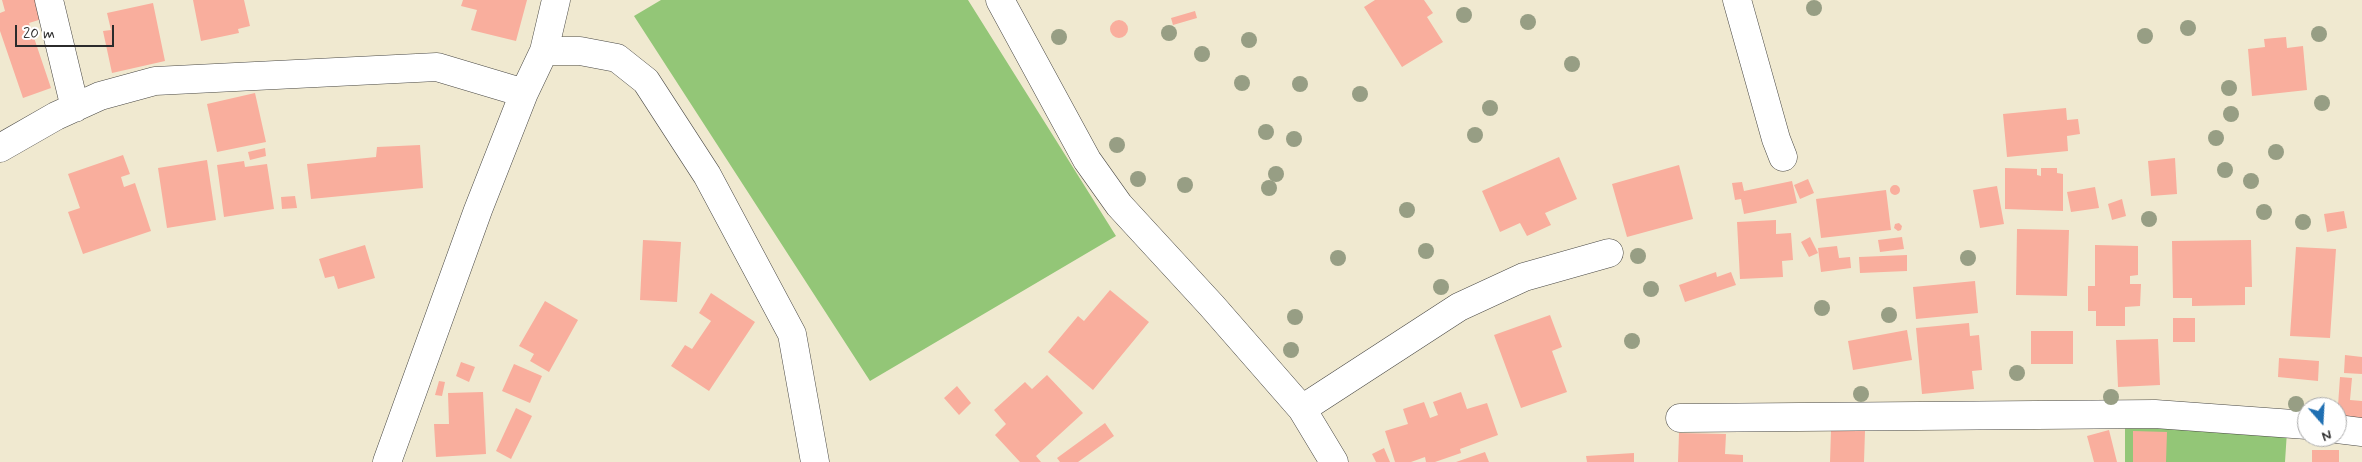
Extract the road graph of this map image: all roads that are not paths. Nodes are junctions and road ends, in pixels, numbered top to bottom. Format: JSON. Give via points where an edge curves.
{"nodes":[{"id":1,"x":49,"y":0,"type":"edge"},
{"id":2,"x":556,"y":0,"type":"edge"},
{"id":3,"x":1000,"y":0,"type":"edge"},
{"id":4,"x":1737,"y":0,"type":"edge"},
{"id":5,"x":544,"y":51,"type":"junction"},
{"id":6,"x":524,"y":93,"type":"junction"},
{"id":7,"x":75,"y":108,"type":"junction"},
{"id":8,"x":0,"y":148,"type":"edge"},
{"id":9,"x":1783,"y":157,"type":"dead end"},
{"id":10,"x":1609,"y":252,"type":"dead end"},
{"id":11,"x":1302,"y":410,"type":"junction"},
{"id":12,"x":1680,"y":418,"type":"dead end"},
{"id":13,"x":2297,"y":424,"type":"edge"},
{"id":14,"x":2347,"y":430,"type":"edge"},
{"id":15,"x":2362,"y":432,"type":"edge"},
{"id":16,"x":387,"y":462,"type":"edge"},
{"id":17,"x":815,"y":462,"type":"edge"},
{"id":18,"x":1334,"y":462,"type":"edge"}],
"edges":[{"from":1,"to":7,"type":"street"},
{"from":2,"to":5,"type":"street"},
{"from":3,"to":11,"type":"street","via":[[1087,160],[1120,205]]},
{"from":4,"to":9,"type":"street"},
{"from":5,"to":6,"type":"street"},
{"from":5,"to":17,"type":"street","via":[[580,51],[617,58],[646,81],[707,175],[792,334]]},
{"from":6,"to":7,"type":"street","via":[[437,67],[155,80],[100,96]]},
{"from":6,"to":16,"type":"street"},
{"from":7,"to":8,"type":"street"},
{"from":10,"to":11,"type":"street","via":[[1524,277],[1459,307]]},
{"from":11,"to":18,"type":"street"},
{"from":12,"to":13,"type":"street","via":[[2155,414]]},
{"from":14,"to":15,"type":"street"}]}
